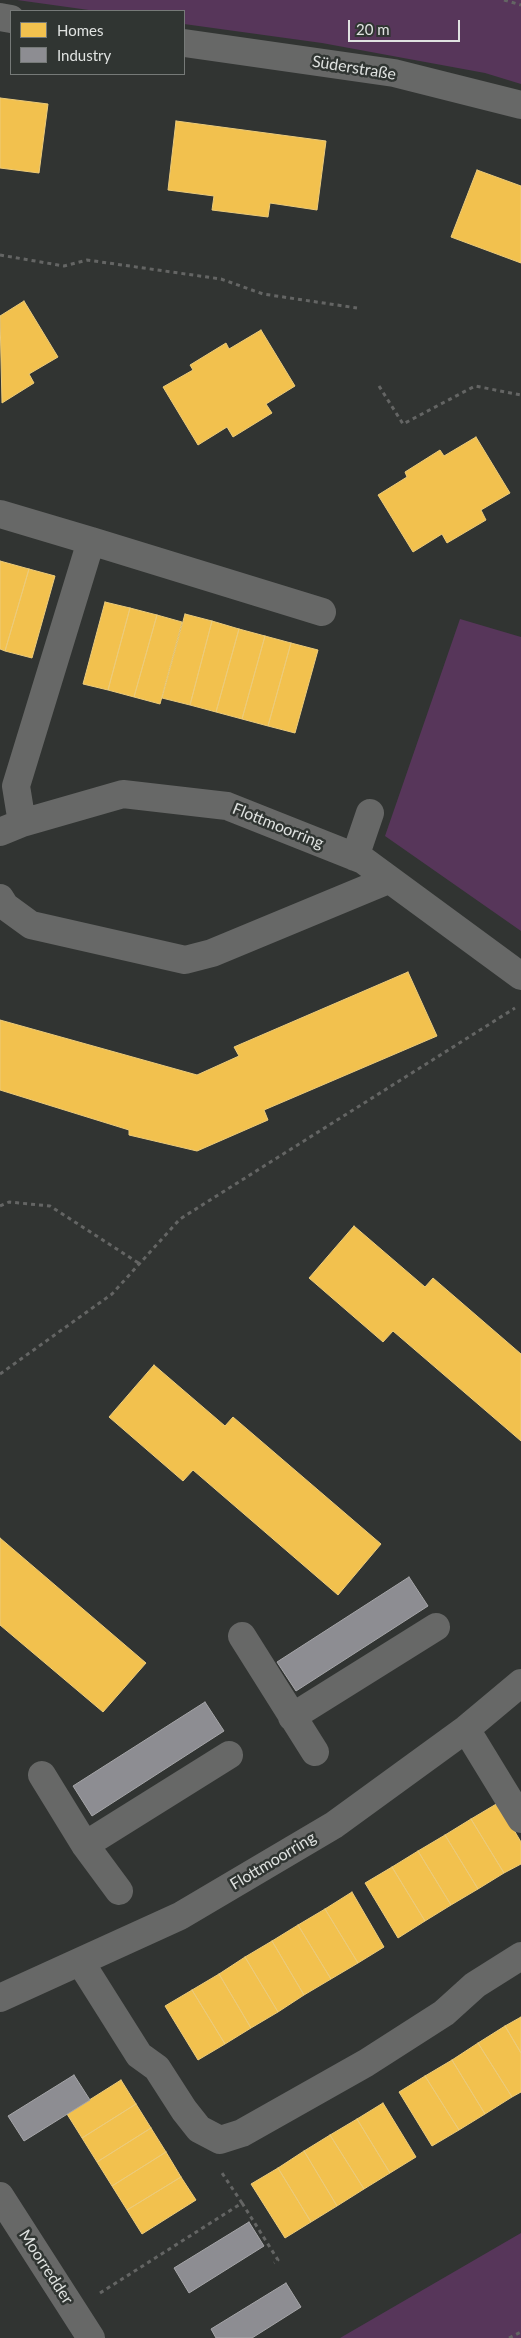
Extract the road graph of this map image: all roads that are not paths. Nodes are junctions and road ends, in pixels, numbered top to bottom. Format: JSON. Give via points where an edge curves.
{"nodes":[{"id":1,"x":185,"y":43,"type":"edge"},
{"id":2,"x":521,"y":105,"type":"edge"},
{"id":3,"x":0,"y":514,"type":"edge"},
{"id":4,"x":92,"y":542,"type":"junction"},
{"id":5,"x":322,"y":612,"type":"dead end"},
{"id":6,"x":370,"y":813,"type":"dead end"},
{"id":7,"x":11,"y":828,"type":"edge"},
{"id":8,"x":355,"y":857,"type":"junction"},
{"id":9,"x":388,"y":880,"type":"junction"},
{"id":10,"x":0,"y":898,"type":"edge"},
{"id":11,"x":521,"y":976,"type":"edge"},
{"id":12,"x":436,"y":1627,"type":"dead end"},
{"id":13,"x":242,"y":1636,"type":"dead end"},
{"id":14,"x":521,"y":1683,"type":"edge"},
{"id":15,"x":292,"y":1717,"type":"junction"},
{"id":16,"x":466,"y":1730,"type":"junction"},
{"id":17,"x":315,"y":1752,"type":"dead end"},
{"id":18,"x":229,"y":1755,"type":"dead end"},
{"id":19,"x":42,"y":1774,"type":"dead end"},
{"id":20,"x":521,"y":1819,"type":"edge"},
{"id":21,"x":85,"y":1845,"type":"junction"},
{"id":22,"x":119,"y":1891,"type":"dead end"},
{"id":23,"x":521,"y":1956,"type":"edge"},
{"id":24,"x":81,"y":1963,"type":"junction"},
{"id":25,"x":0,"y":1998,"type":"edge"},
{"id":26,"x":0,"y":2196,"type":"edge"},
{"id":27,"x":91,"y":2338,"type":"edge"}],
"edges":[{"from":1,"to":2,"type":"street","name":"Süderstraße","via":[[394,73]]},
{"from":3,"to":4,"type":"street"},
{"from":4,"to":5,"type":"street"},
{"from":4,"to":7,"type":"street","via":[[16,786]]},
{"from":6,"to":8,"type":"street"},
{"from":7,"to":8,"type":"street","name":"Flottmoorring","via":[[123,794],[226,806]]},
{"from":8,"to":9,"type":"street","name":"Flottmoorring"},
{"from":9,"to":10,"type":"street","via":[[212,953],[185,960],[31,925],[5,906]]},
{"from":9,"to":11,"type":"street","name":"Flottmoorring"},
{"from":12,"to":15,"type":"street"},
{"from":13,"to":15,"type":"street"},
{"from":14,"to":16,"type":"street","name":"Flottmoorring"},
{"from":15,"to":17,"type":"street"},
{"from":16,"to":20,"type":"street"},
{"from":16,"to":24,"type":"street","name":"Flottmoorring","via":[[334,1824],[180,1916]]},
{"from":18,"to":21,"type":"street"},
{"from":19,"to":21,"type":"street"},
{"from":21,"to":22,"type":"street"},
{"from":23,"to":24,"type":"street","via":[[475,1985],[444,2013],[366,2063],[242,2133],[220,2140],[199,2129],[157,2068],[139,2055]]},
{"from":24,"to":25,"type":"street","name":"Flottmoorring"},
{"from":26,"to":27,"type":"street","name":"Moorredder"}]}
